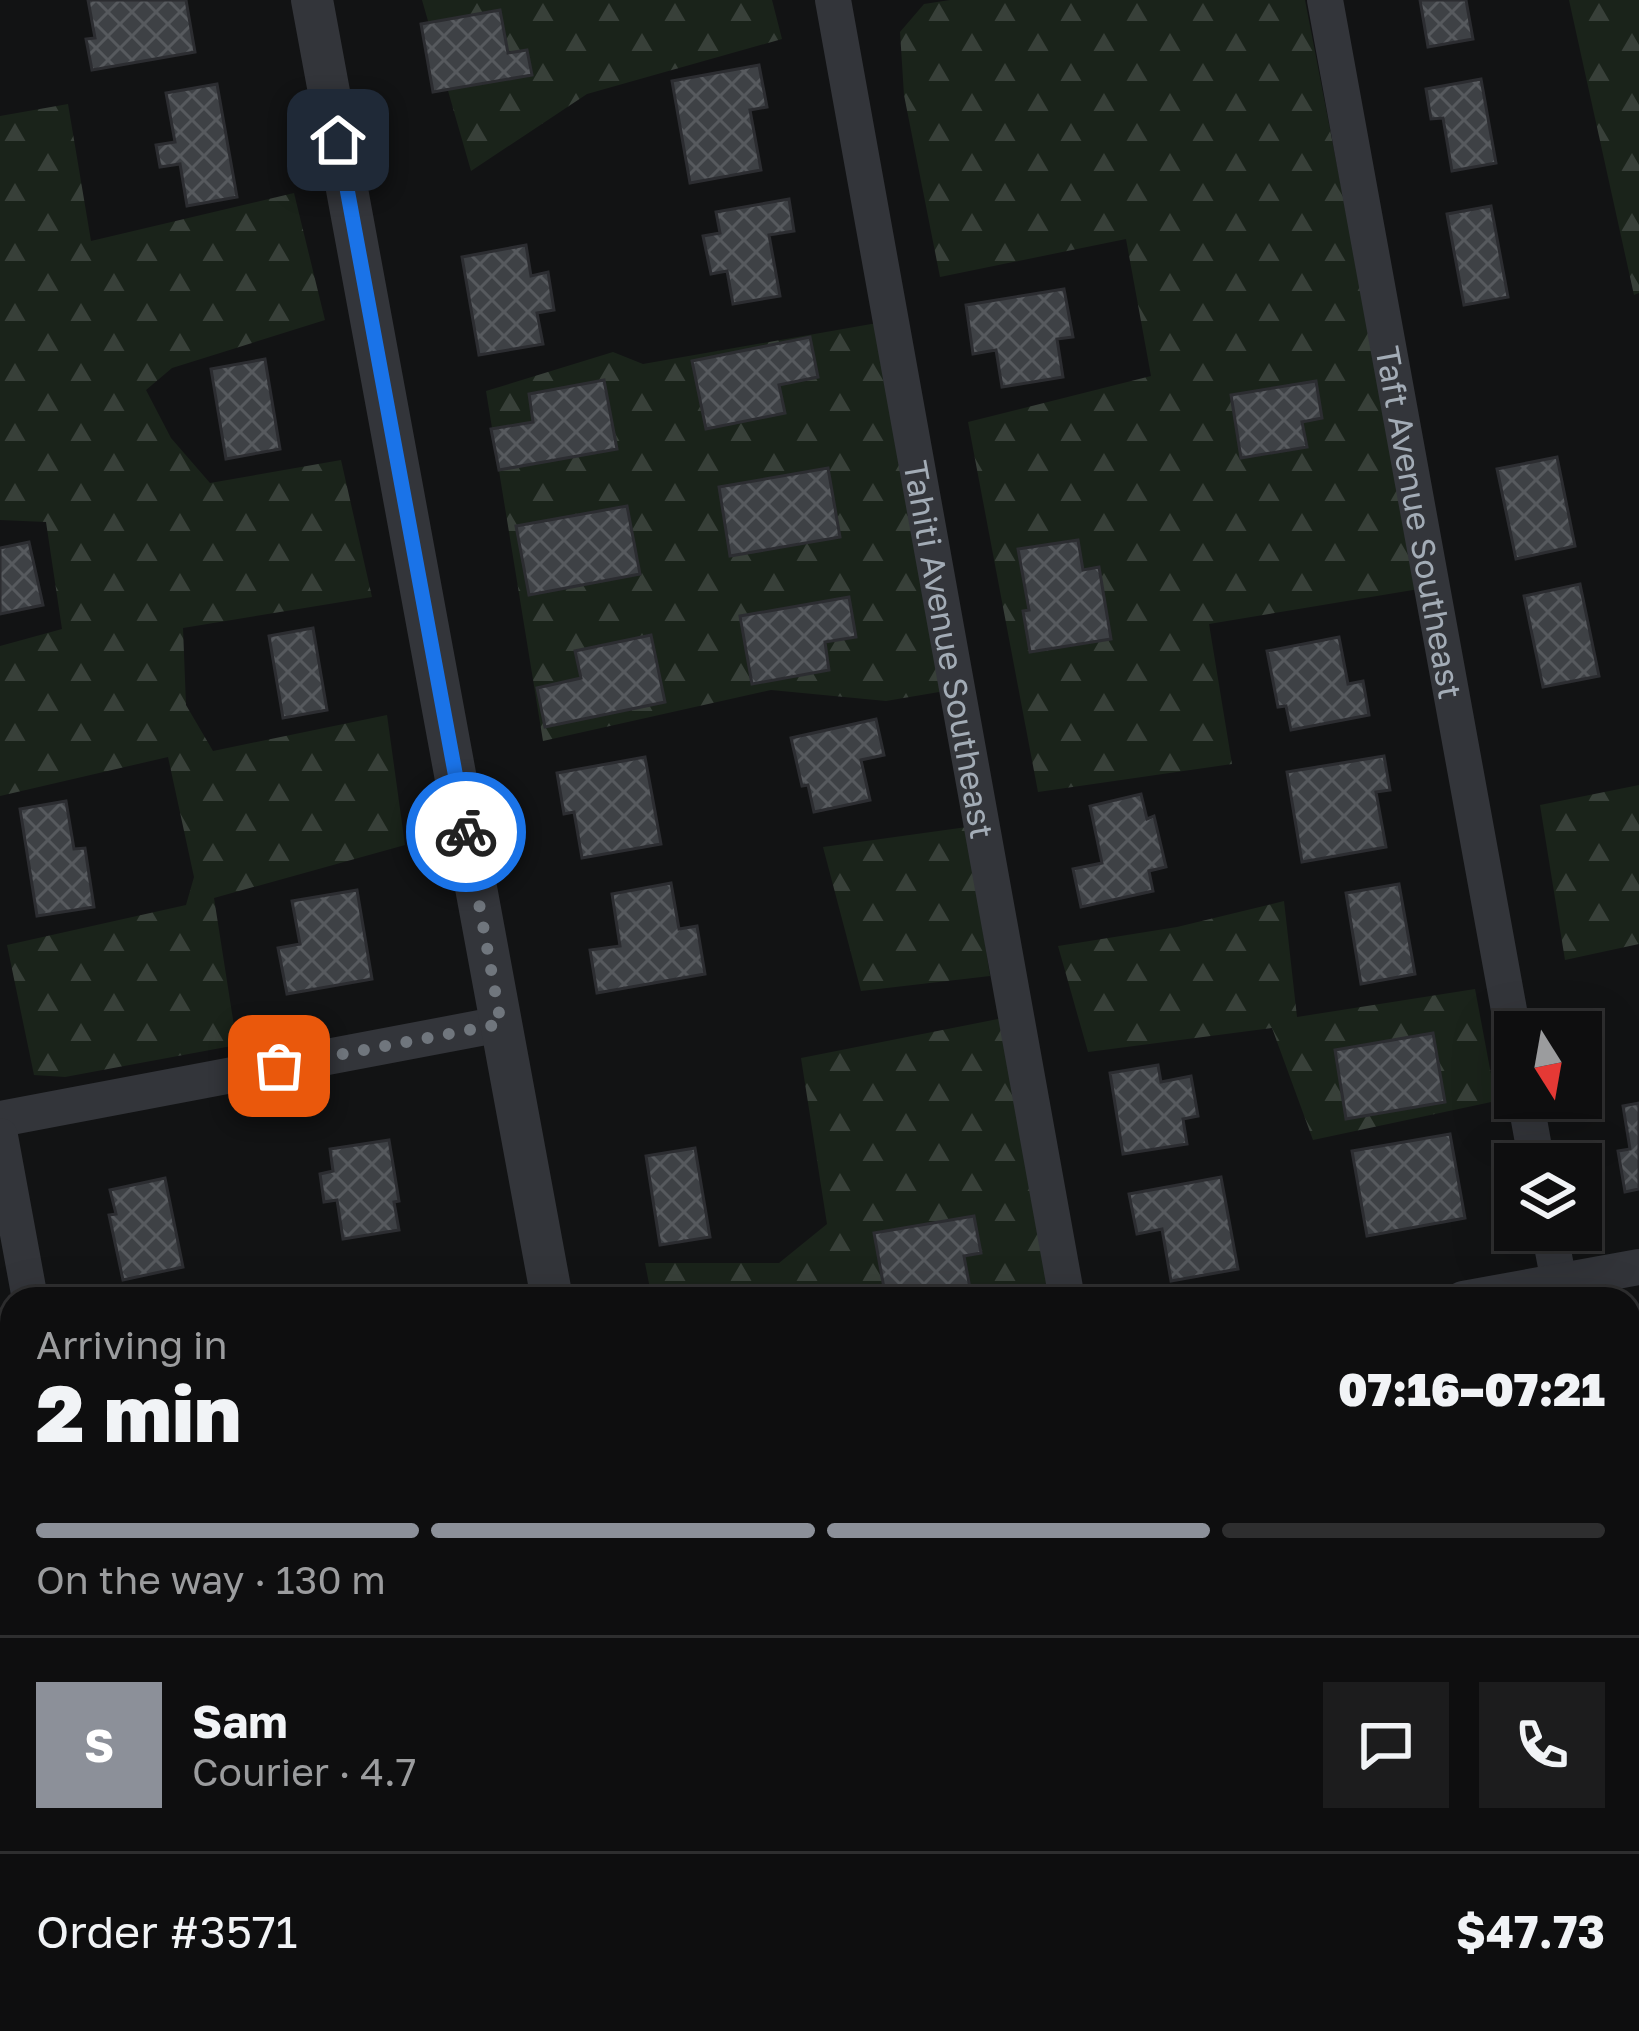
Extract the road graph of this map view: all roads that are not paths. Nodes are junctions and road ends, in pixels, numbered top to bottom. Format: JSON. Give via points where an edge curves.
{"nodes":[{"id":1,"x":312,"y":0,"type":"edge"},
{"id":2,"x":833,"y":0,"type":"edge"},
{"id":3,"x":1325,"y":0,"type":"edge"},
{"id":4,"x":1509,"y":1011,"type":"edge"},
{"id":5,"x":501,"y":1024,"type":"junction"},
{"id":6,"x":0,"y":1119,"type":"edge"},
{"id":7,"x":0,"y":1136,"type":"edge"},
{"id":8,"x":1553,"y":1251,"type":"edge"},
{"id":9,"x":1639,"y":1268,"type":"edge"},
{"id":10,"x":1558,"y":1282,"type":"junction"},
{"id":11,"x":28,"y":1287,"type":"edge"},
{"id":12,"x":550,"y":1287,"type":"edge"},
{"id":13,"x":1065,"y":1287,"type":"edge"},
{"id":14,"x":1530,"y":1287,"type":"edge"}],
"edges":[{"from":1,"to":5,"type":"street"},
{"from":2,"to":13,"type":"street","name":"Tahiti Avenue Southeast"},
{"from":3,"to":4,"type":"street","name":"Taft Avenue Southeast"},
{"from":5,"to":6,"type":"street"},
{"from":5,"to":12,"type":"street"},
{"from":7,"to":11,"type":"street"},
{"from":8,"to":10,"type":"street"},
{"from":9,"to":10,"type":"street"},
{"from":10,"to":14,"type":"street"}]}
